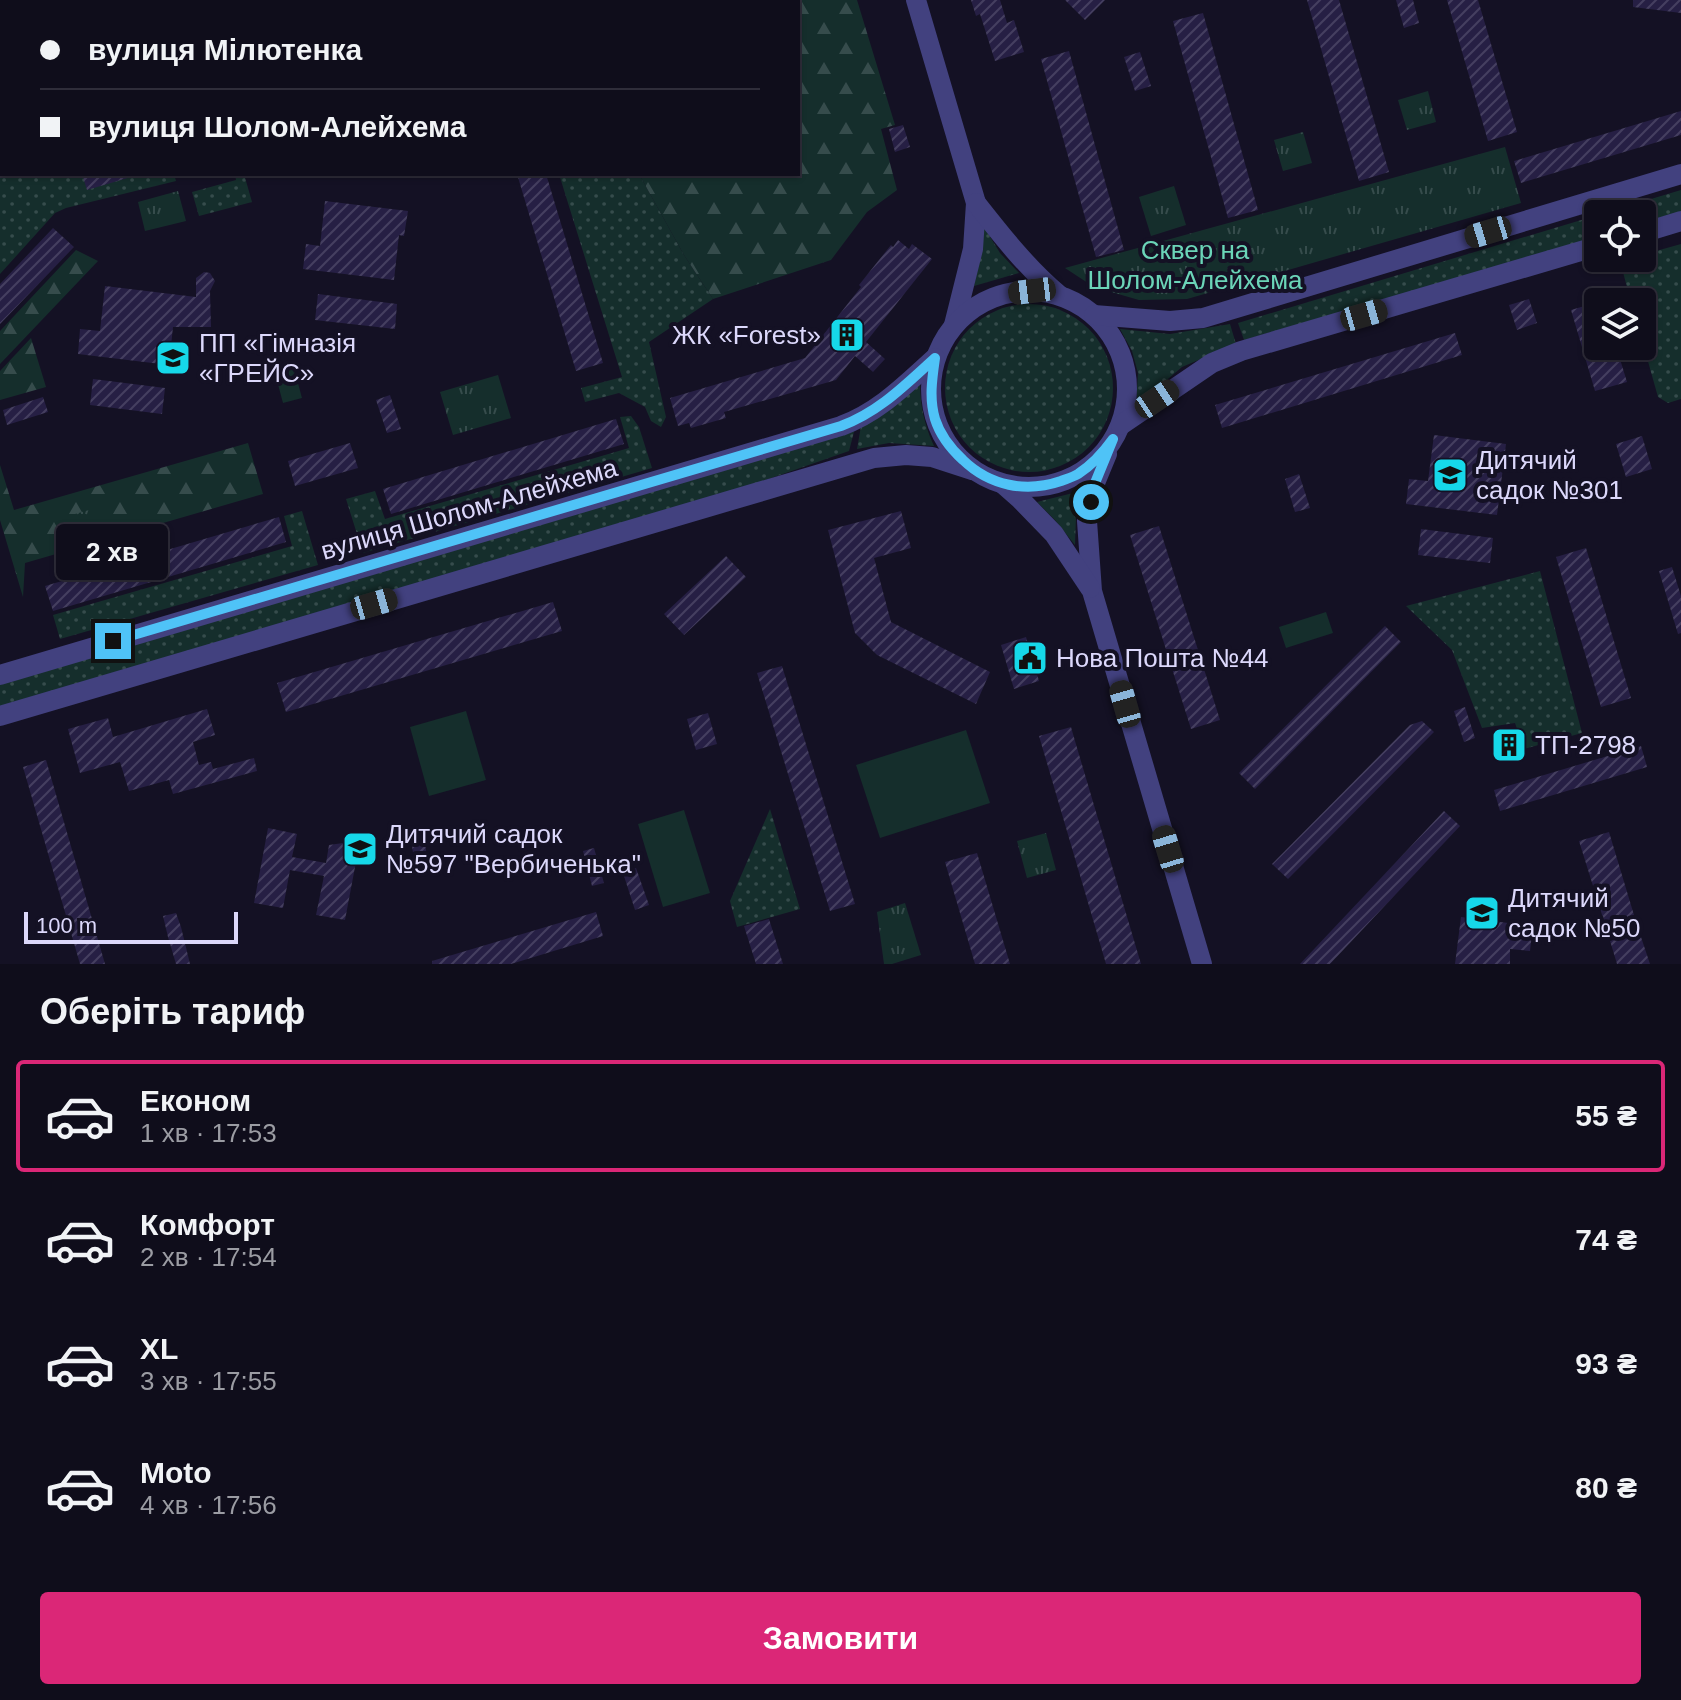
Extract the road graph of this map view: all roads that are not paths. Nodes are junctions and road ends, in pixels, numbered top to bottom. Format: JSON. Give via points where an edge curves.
{"nodes":[{"id":1,"x":916,"y":0,"type":"edge"},
{"id":2,"x":1681,"y":174,"type":"edge"},
{"id":3,"x":976,"y":203,"type":"junction"},
{"id":4,"x":1681,"y":221,"type":"edge"},
{"id":5,"x":1656,"y":229,"type":"edge"},
{"id":6,"x":1584,"y":250,"type":"edge"},
{"id":7,"x":1061,"y":296,"type":"junction"},
{"id":8,"x":1094,"y":315,"type":"junction"},
{"id":9,"x":954,"y":325,"type":"junction"},
{"id":10,"x":935,"y":358,"type":"junction"},
{"id":11,"x":1117,"y":432,"type":"junction"},
{"id":12,"x":972,"y":470,"type":"junction"},
{"id":13,"x":1003,"y":484,"type":"junction"},
{"id":14,"x":1092,"y":591,"type":"junction"},
{"id":15,"x":0,"y":675,"type":"edge"},
{"id":16,"x":0,"y":716,"type":"edge"},
{"id":17,"x":1202,"y":964,"type":"edge"}],
"edges":[{"from":1,"to":3,"type":"street"},
{"from":2,"to":8,"type":"street","via":[[1203,318]]},
{"from":3,"to":7,"type":"street","via":[[1035,274]]},
{"from":3,"to":9,"type":"street","via":[[973,249]]},
{"from":4,"to":5,"type":"street"},
{"from":6,"to":11,"type":"street","via":[[1241,351],[1212,363]]},
{"from":7,"to":8,"type":"street"},
{"from":7,"to":9,"type":"street","via":[[1003,294],[976,306]]},
{"from":8,"to":11,"type":"street","via":[[1124,364],[1127,392]]},
{"from":9,"to":10,"type":"street"},
{"from":10,"to":12,"type":"street","via":[[930,389],[935,420],[950,448]]},
{"from":10,"to":15,"type":"street","name":"вулиця Шолом-Алейхема","via":[[863,418],[841,426]]},
{"from":11,"to":13,"type":"street","via":[[1102,455],[1076,475],[1046,486]]},
{"from":11,"to":14,"type":"street","via":[[1095,483],[1087,521]]},
{"from":12,"to":13,"type":"street"},
{"from":12,"to":16,"type":"street","via":[[932,457],[874,458]]},
{"from":13,"to":14,"type":"street","via":[[1054,534]]},
{"from":14,"to":17,"type":"street"}]}
